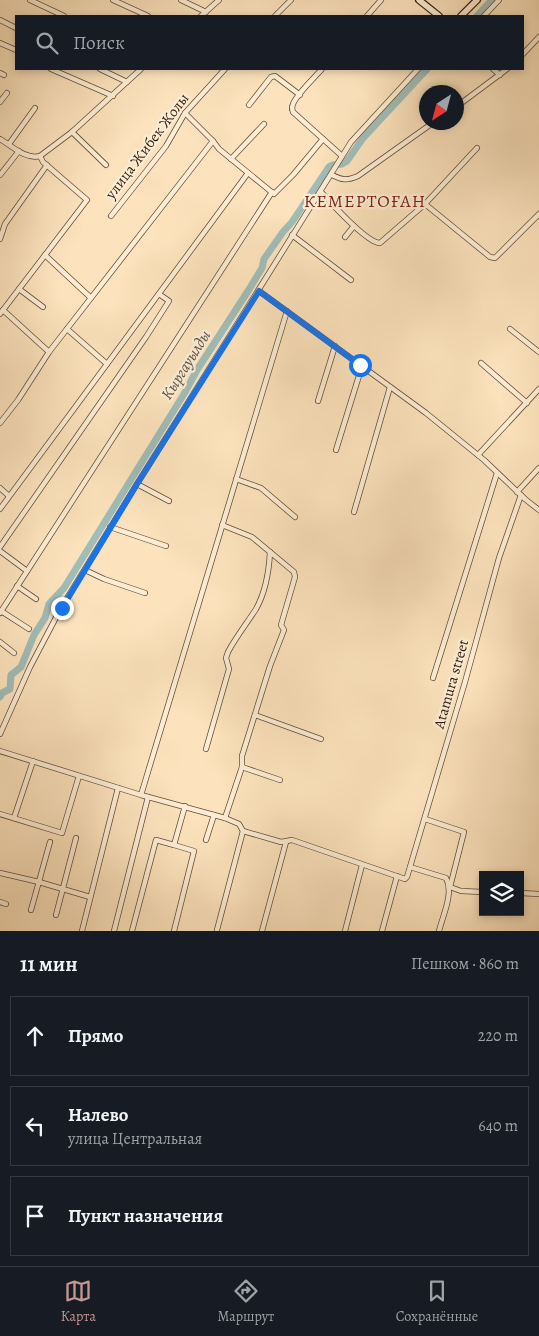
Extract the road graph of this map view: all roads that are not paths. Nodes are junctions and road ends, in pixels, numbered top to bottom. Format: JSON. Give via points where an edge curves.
{"nodes":[{"id":1,"x":30,"y":0,"type":"edge"},
{"id":2,"x":113,"y":0,"type":"edge"},
{"id":3,"x":181,"y":0,"type":"edge"},
{"id":4,"x":218,"y":0,"type":"edge"},
{"id":5,"x":291,"y":0,"type":"edge"},
{"id":6,"x":381,"y":0,"type":"edge"},
{"id":7,"x":419,"y":0,"type":"edge"},
{"id":8,"x":477,"y":0,"type":"edge"},
{"id":9,"x":499,"y":0,"type":"edge"},
{"id":10,"x":206,"y":12,"type":"junction"},
{"id":11,"x":62,"y":15,"type":"edge"},
{"id":12,"x":146,"y":15,"type":"edge"},
{"id":13,"x":202,"y":15,"type":"edge"},
{"id":14,"x":276,"y":15,"type":"edge"},
{"id":15,"x":368,"y":15,"type":"edge"},
{"id":16,"x":438,"y":15,"type":"edge"},
{"id":17,"x":462,"y":15,"type":"edge"},
{"id":18,"x":485,"y":15,"type":"edge"},
{"id":19,"x":0,"y":20,"type":"edge"},
{"id":20,"x":15,"y":28,"type":"edge"},
{"id":21,"x":539,"y":37,"type":"edge"},
{"id":22,"x":0,"y":42,"type":"edge"},
{"id":23,"x":15,"y":50,"type":"edge"},
{"id":24,"x":524,"y":53,"type":"edge"},
{"id":25,"x":53,"y":70,"type":"edge"},
{"id":26,"x":102,"y":70,"type":"edge"},
{"id":27,"x":140,"y":70,"type":"edge"},
{"id":28,"x":223,"y":70,"type":"edge"},
{"id":29,"x":321,"y":70,"type":"edge"},
{"id":30,"x":417,"y":70,"type":"edge"},
{"id":31,"x":494,"y":70,"type":"edge"},
{"id":32,"x":506,"y":70,"type":"edge"},
{"id":33,"x":500,"y":75,"type":"junction"},
{"id":34,"x":127,"y":82,"type":"junction"},
{"id":35,"x":7,"y":93,"type":"dead end"},
{"id":36,"x":300,"y":95,"type":"junction"},
{"id":37,"x":113,"y":96,"type":"junction"},
{"id":38,"x":464,"y":101,"type":"edge"},
{"id":39,"x":0,"y":102,"type":"edge"},
{"id":40,"x":249,"y":105,"type":"dead end"},
{"id":41,"x":35,"y":108,"type":"dead end"},
{"id":42,"x":185,"y":113,"type":"junction"},
{"id":43,"x":264,"y":124,"type":"dead end"},
{"id":44,"x":423,"y":130,"type":"edge"},
{"id":45,"x":72,"y":132,"type":"junction"},
{"id":46,"x":0,"y":139,"type":"edge"},
{"id":47,"x":323,"y":140,"type":"junction"},
{"id":48,"x":213,"y":141,"type":"junction"},
{"id":49,"x":9,"y":144,"type":"junction"},
{"id":50,"x":477,"y":148,"type":"dead end"},
{"id":51,"x":19,"y":151,"type":"junction"},
{"id":52,"x":40,"y":156,"type":"junction"},
{"id":53,"x":341,"y":158,"type":"junction"},
{"id":54,"x":232,"y":159,"type":"junction"},
{"id":55,"x":47,"y":165,"type":"junction"},
{"id":56,"x":106,"y":165,"type":"dead end"},
{"id":57,"x":333,"y":172,"type":"junction"},
{"id":58,"x":248,"y":173,"type":"junction"},
{"id":59,"x":0,"y":175,"type":"edge"},
{"id":60,"x":272,"y":192,"type":"junction"},
{"id":61,"x":321,"y":192,"type":"junction"},
{"id":62,"x":425,"y":204,"type":"junction"},
{"id":63,"x":539,"y":214,"type":"edge"},
{"id":64,"x":111,"y":216,"type":"dead end"},
{"id":65,"x":354,"y":226,"type":"junction"},
{"id":66,"x":292,"y":235,"type":"junction"},
{"id":67,"x":345,"y":237,"type":"dead end"},
{"id":68,"x":0,"y":239,"type":"edge"},
{"id":69,"x":45,"y":255,"type":"junction"},
{"id":70,"x":351,"y":280,"type":"dead end"},
{"id":71,"x":19,"y":289,"type":"junction"},
{"id":72,"x":259,"y":291,"type":"junction"},
{"id":73,"x":160,"y":294,"type":"junction"},
{"id":74,"x":91,"y":298,"type":"junction"},
{"id":75,"x":43,"y":307,"type":"dead end"},
{"id":76,"x":287,"y":311,"type":"junction"},
{"id":77,"x":1,"y":312,"type":"edge"},
{"id":78,"x":67,"y":329,"type":"junction"},
{"id":79,"x":510,"y":329,"type":"dead end"},
{"id":80,"x":335,"y":346,"type":"junction"},
{"id":81,"x":49,"y":352,"type":"junction"},
{"id":82,"x":539,"y":352,"type":"edge"},
{"id":83,"x":481,"y":362,"type":"dead end"},
{"id":84,"x":107,"y":364,"type":"junction"},
{"id":85,"x":362,"y":366,"type":"junction"},
{"id":86,"x":390,"y":386,"type":"junction"},
{"id":87,"x":539,"y":389,"type":"edge"},
{"id":88,"x":318,"y":402,"type":"dead end"},
{"id":89,"x":527,"y":403,"type":"junction"},
{"id":90,"x":0,"y":424,"type":"edge"},
{"id":91,"x":336,"y":450,"type":"dead end"},
{"id":92,"x":478,"y":455,"type":"junction"},
{"id":93,"x":539,"y":468,"type":"edge"},
{"id":94,"x":497,"y":472,"type":"junction"},
{"id":95,"x":236,"y":479,"type":"junction"},
{"id":96,"x":137,"y":484,"type":"junction"},
{"id":97,"x":0,"y":488,"type":"edge"},
{"id":98,"x":519,"y":493,"type":"junction"},
{"id":99,"x":9,"y":496,"type":"junction"},
{"id":100,"x":169,"y":501,"type":"dead end"},
{"id":101,"x":0,"y":509,"type":"edge"},
{"id":102,"x":539,"y":510,"type":"edge"},
{"id":103,"x":354,"y":512,"type":"dead end"},
{"id":104,"x":295,"y":517,"type":"dead end"},
{"id":105,"x":222,"y":525,"type":"junction"},
{"id":106,"x":110,"y":527,"type":"junction"},
{"id":107,"x":166,"y":546,"type":"dead end"},
{"id":108,"x":0,"y":547,"type":"edge"},
{"id":109,"x":0,"y":551,"type":"edge"},
{"id":110,"x":270,"y":552,"type":"junction"},
{"id":111,"x":85,"y":570,"type":"junction"},
{"id":112,"x":27,"y":571,"type":"junction"},
{"id":113,"x":17,"y":586,"type":"junction"},
{"id":114,"x":145,"y":593,"type":"dead end"},
{"id":115,"x":36,"y":599,"type":"dead end"},
{"id":116,"x":1,"y":612,"type":"edge"},
{"id":117,"x":28,"y":629,"type":"dead end"},
{"id":118,"x":0,"y":642,"type":"edge"},
{"id":119,"x":14,"y":653,"type":"dead end"},
{"id":120,"x":433,"y":678,"type":"dead end"},
{"id":121,"x":255,"y":715,"type":"junction"},
{"id":122,"x":0,"y":734,"type":"edge"},
{"id":123,"x":321,"y":739,"type":"dead end"},
{"id":124,"x":206,"y":749,"type":"dead end"},
{"id":125,"x":0,"y":751,"type":"edge"},
{"id":126,"x":33,"y":762,"type":"junction"},
{"id":127,"x":242,"y":767,"type":"junction"},
{"id":128,"x":78,"y":776,"type":"junction"},
{"id":129,"x":280,"y":780,"type":"dead end"},
{"id":130,"x":118,"y":788,"type":"junction"},
{"id":131,"x":141,"y":795,"type":"junction"},
{"id":132,"x":148,"y":797,"type":"junction"},
{"id":133,"x":185,"y":806,"type":"junction"},
{"id":134,"x":0,"y":814,"type":"edge"},
{"id":135,"x":214,"y":814,"type":"junction"},
{"id":136,"x":14,"y":818,"type":"junction"},
{"id":137,"x":225,"y":818,"type":"junction"},
{"id":138,"x":425,"y":819,"type":"junction"},
{"id":139,"x":243,"y":831,"type":"junction"},
{"id":140,"x":76,"y":838,"type":"dead end"},
{"id":141,"x":206,"y":840,"type":"dead end"},
{"id":142,"x":50,"y":842,"type":"dead end"},
{"id":143,"x":286,"y":842,"type":"junction"},
{"id":144,"x":174,"y":845,"type":"junction"},
{"id":145,"x":362,"y":866,"type":"junction"},
{"id":146,"x":410,"y":867,"type":"junction"},
{"id":147,"x":0,"y":873,"type":"edge"},
{"id":148,"x":396,"y":876,"type":"junction"},
{"id":149,"x":39,"y":882,"type":"junction"},
{"id":150,"x":450,"y":887,"type":"junction"},
{"id":151,"x":62,"y":889,"type":"junction"},
{"id":152,"x":479,"y":892,"type":"edge"},
{"id":153,"x":524,"y":894,"type":"edge"},
{"id":154,"x":539,"y":894,"type":"edge"},
{"id":155,"x":90,"y":897,"type":"junction"},
{"id":156,"x":0,"y":902,"type":"edge"},
{"id":157,"x":6,"y":904,"type":"dead end"},
{"id":158,"x":31,"y":910,"type":"dead end"},
{"id":159,"x":56,"y":915,"type":"dead end"},
{"id":160,"x":217,"y":930,"type":"dead end"},
{"id":161,"x":82,"y":931,"type":"edge"},
{"id":162,"x":114,"y":931,"type":"edge"},
{"id":163,"x":132,"y":931,"type":"edge"},
{"id":164,"x":174,"y":931,"type":"edge"},
{"id":165,"x":262,"y":931,"type":"edge"},
{"id":166,"x":346,"y":931,"type":"edge"},
{"id":167,"x":382,"y":931,"type":"edge"},
{"id":168,"x":439,"y":931,"type":"edge"}],
"edges":[{"from":1,"to":11,"type":"street"},
{"from":2,"to":12,"type":"street"},
{"from":3,"to":10,"type":"street"},
{"from":4,"to":10,"type":"street"},
{"from":5,"to":14,"type":"street"},
{"from":6,"to":15,"type":"street"},
{"from":7,"to":16,"type":"main road"},
{"from":8,"to":17,"type":"main road"},
{"from":9,"to":18,"type":"street"},
{"from":10,"to":13,"type":"street"},
{"from":19,"to":20,"type":"street"},
{"from":21,"to":24,"type":"street"},
{"from":22,"to":23,"type":"street"},
{"from":25,"to":37,"type":"street"},
{"from":26,"to":34,"type":"street"},
{"from":27,"to":34,"type":"street"},
{"from":28,"to":42,"type":"street","name":"улица Жибек Жолы"},
{"from":29,"to":36,"type":"street"},
{"from":30,"to":53,"type":"street","via":[[357,135]]},
{"from":31,"to":33,"type":"street"},
{"from":32,"to":33,"type":"street"},
{"from":33,"to":38,"type":"street"},
{"from":34,"to":37,"type":"street"},
{"from":35,"to":39,"type":"street"},
{"from":36,"to":40,"type":"street","via":[[275,76]]},
{"from":36,"to":47,"type":"street","via":[[292,105],[293,112]]},
{"from":37,"to":45,"type":"street"},
{"from":41,"to":49,"type":"street"},
{"from":42,"to":48,"type":"street"},
{"from":42,"to":64,"type":"street","name":"улица Жибек Жолы","via":[[166,146]]},
{"from":43,"to":54,"type":"street"},
{"from":44,"to":57,"type":"street","via":[[358,176],[340,180]]},
{"from":45,"to":52,"type":"street"},
{"from":45,"to":56,"type":"street"},
{"from":46,"to":49,"type":"street"},
{"from":47,"to":53,"type":"street"},
{"from":47,"to":60,"type":"street","via":[[293,176],[274,194]]},
{"from":48,"to":54,"type":"street"},
{"from":48,"to":74,"type":"street"},
{"from":49,"to":51,"type":"street"},
{"from":50,"to":62,"type":"street"},
{"from":51,"to":52,"type":"street","via":[[31,157]]},
{"from":51,"to":59,"type":"street"},
{"from":52,"to":55,"type":"street"},
{"from":53,"to":57,"type":"street"},
{"from":54,"to":58,"type":"street"},
{"from":55,"to":68,"type":"street","via":[[5,224]]},
{"from":55,"to":69,"type":"street","via":[[87,200]]},
{"from":57,"to":61,"type":"street"},
{"from":58,"to":60,"type":"street"},
{"from":58,"to":73,"type":"street"},
{"from":60,"to":112,"type":"street"},
{"from":61,"to":65,"type":"street"},
{"from":61,"to":66,"type":"street"},
{"from":62,"to":63,"type":"street","via":[[495,258]]},
{"from":62,"to":65,"type":"street","via":[[380,243]]},
{"from":65,"to":67,"type":"street"},
{"from":66,"to":70,"type":"street"},
{"from":66,"to":72,"type":"street"},
{"from":69,"to":71,"type":"street"},
{"from":69,"to":74,"type":"street"},
{"from":71,"to":75,"type":"street"},
{"from":71,"to":77,"type":"street"},
{"from":72,"to":76,"type":"street"},
{"from":72,"to":96,"type":"street"},
{"from":73,"to":84,"type":"street"},
{"from":73,"to":108,"type":"street","via":[[169,302]]},
{"from":74,"to":78,"type":"street"},
{"from":76,"to":80,"type":"street"},
{"from":76,"to":95,"type":"street"},
{"from":77,"to":81,"type":"street"},
{"from":78,"to":81,"type":"street"},
{"from":78,"to":84,"type":"street"},
{"from":79,"to":82,"type":"street"},
{"from":80,"to":85,"type":"street"},
{"from":80,"to":88,"type":"street"},
{"from":81,"to":90,"type":"street"},
{"from":83,"to":89,"type":"street"},
{"from":84,"to":99,"type":"street"},
{"from":85,"to":86,"type":"street"},
{"from":85,"to":91,"type":"street"},
{"from":86,"to":92,"type":"street"},
{"from":86,"to":103,"type":"street"},
{"from":87,"to":89,"type":"street"},
{"from":89,"to":92,"type":"street"},
{"from":92,"to":94,"type":"street"},
{"from":93,"to":98,"type":"street"},
{"from":94,"to":98,"type":"street"},
{"from":94,"to":120,"type":"street"},
{"from":95,"to":104,"type":"street","via":[[261,488]]},
{"from":95,"to":105,"type":"street"},
{"from":96,"to":100,"type":"street"},
{"from":96,"to":106,"type":"street"},
{"from":97,"to":99,"type":"street"},
{"from":98,"to":102,"type":"street"},
{"from":98,"to":138,"type":"street","name":"Atamura street"},
{"from":99,"to":101,"type":"street"},
{"from":105,"to":110,"type":"street","via":[[247,534]]},
{"from":105,"to":131,"type":"street"},
{"from":106,"to":107,"type":"street"},
{"from":106,"to":111,"type":"street"},
{"from":109,"to":112,"type":"street"},
{"from":110,"to":121,"type":"street","via":[[294,572],[295,577],[281,625],[284,630]]},
{"from":110,"to":124,"type":"street","via":[[261,598],[226,658],[229,669]]},
{"from":111,"to":114,"type":"street"},
{"from":111,"to":122,"type":"street","via":[[42,643]]},
{"from":112,"to":113,"type":"street"},
{"from":113,"to":115,"type":"street"},
{"from":113,"to":116,"type":"street"},
{"from":116,"to":117,"type":"street"},
{"from":118,"to":119,"type":"street"},
{"from":121,"to":123,"type":"street"},
{"from":121,"to":127,"type":"street","via":[[242,756]]},
{"from":125,"to":126,"type":"street"},
{"from":126,"to":128,"type":"street"},
{"from":126,"to":136,"type":"street"},
{"from":127,"to":129,"type":"street"},
{"from":127,"to":137,"type":"street"},
{"from":128,"to":130,"type":"street"},
{"from":128,"to":136,"type":"street","via":[[62,833]]},
{"from":130,"to":131,"type":"street"},
{"from":130,"to":155,"type":"street"},
{"from":131,"to":132,"type":"street"},
{"from":132,"to":133,"type":"street"},
{"from":132,"to":162,"type":"street"},
{"from":133,"to":135,"type":"street"},
{"from":133,"to":144,"type":"street"},
{"from":134,"to":136,"type":"street"},
{"from":135,"to":137,"type":"street"},
{"from":135,"to":141,"type":"street"},
{"from":137,"to":139,"type":"street","via":[[235,821]]},
{"from":138,"to":146,"type":"street","name":"Atamura street"},
{"from":138,"to":150,"type":"street","via":[[464,832]]},
{"from":139,"to":143,"type":"street"},
{"from":139,"to":160,"type":"street"},
{"from":140,"to":151,"type":"street"},
{"from":142,"to":149,"type":"street"},
{"from":143,"to":145,"type":"street","via":[[292,840]]},
{"from":143,"to":165,"type":"street"},
{"from":144,"to":163,"type":"street","via":[[156,840]]},
{"from":144,"to":164,"type":"street","via":[[194,851]]},
{"from":145,"to":148,"type":"street"},
{"from":145,"to":166,"type":"street"},
{"from":146,"to":148,"type":"street","name":"Atamura street","via":[[405,879]]},
{"from":146,"to":150,"type":"street","via":[[446,878]]},
{"from":147,"to":149,"type":"street"},
{"from":148,"to":167,"type":"street"},
{"from":149,"to":151,"type":"street"},
{"from":149,"to":158,"type":"street"},
{"from":150,"to":152,"type":"street"},
{"from":150,"to":168,"type":"street"},
{"from":151,"to":155,"type":"street"},
{"from":151,"to":159,"type":"street"},
{"from":153,"to":154,"type":"street"},
{"from":155,"to":161,"type":"street"},
{"from":156,"to":157,"type":"street"}]}
